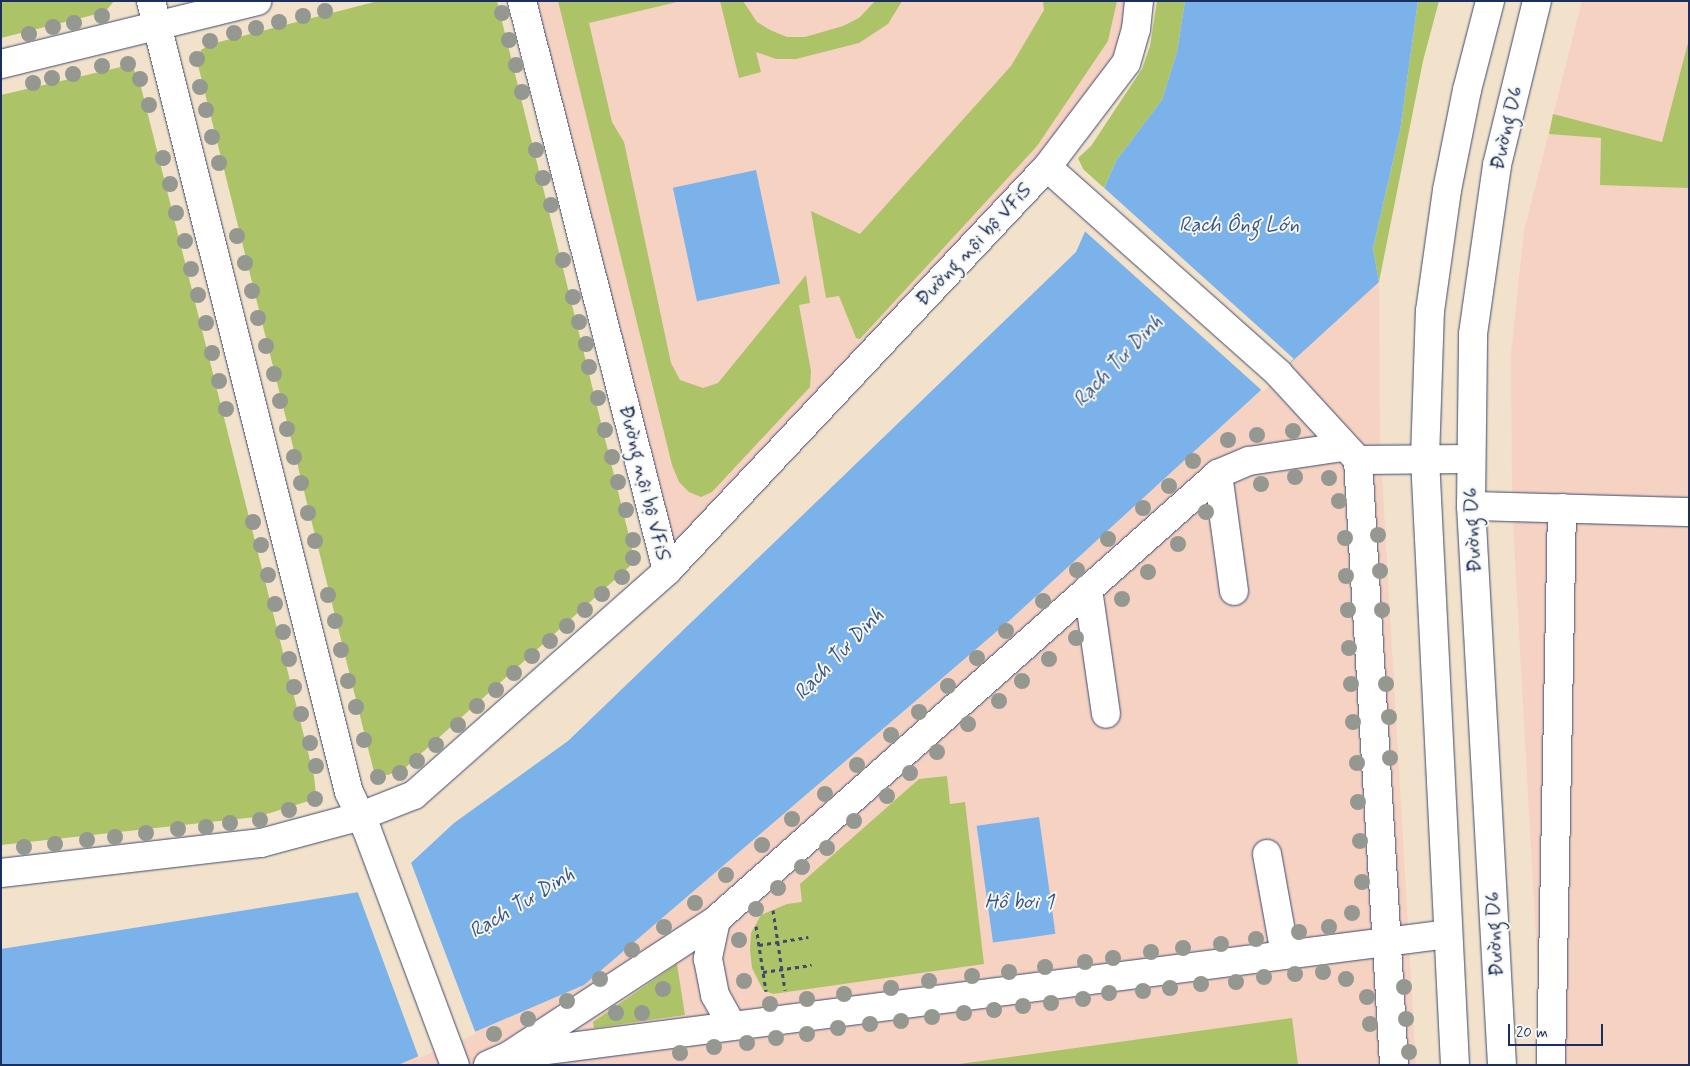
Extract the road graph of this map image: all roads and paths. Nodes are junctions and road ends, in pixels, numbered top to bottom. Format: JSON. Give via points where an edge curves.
{"nodes":[{"id":1,"x":257,"y":1,"type":"edge"},
{"id":2,"x":522,"y":1,"type":"edge"},
{"id":3,"x":1139,"y":1,"type":"edge"},
{"id":4,"x":1490,"y":1,"type":"edge"},
{"id":5,"x":1537,"y":1,"type":"edge"},
{"id":6,"x":154,"y":13,"type":"edge"},
{"id":7,"x":1,"y":64,"type":"edge"},
{"id":8,"x":1047,"y":167,"type":"junction"},
{"id":9,"x":1351,"y":453,"type":"junction"},
{"id":10,"x":1425,"y":459,"type":"junction"},
{"id":11,"x":1470,"y":459,"type":"junction"},
{"id":12,"x":1218,"y":474,"type":"junction"},
{"id":13,"x":1471,"y":506,"type":"junction"},
{"id":14,"x":1562,"y":508,"type":"junction"},
{"id":15,"x":1689,"y":512,"type":"edge"},
{"id":16,"x":667,"y":571,"type":"junction"},
{"id":17,"x":1088,"y":589,"type":"junction"},
{"id":18,"x":1234,"y":591,"type":"dead end"},
{"id":19,"x":1106,"y":714,"type":"dead end"},
{"id":20,"x":364,"y":823,"type":"junction"},
{"id":21,"x":1267,"y":854,"type":"dead end"},
{"id":22,"x":1,"y":873,"type":"edge"},
{"id":23,"x":773,"y":909,"type":"dead end"},
{"id":24,"x":716,"y":920,"type":"junction"},
{"id":25,"x":756,"y":922,"type":"dead end"},
{"id":26,"x":1447,"y":934,"type":"junction"},
{"id":27,"x":808,"y":937,"type":"dead end"},
{"id":28,"x":1386,"y":941,"type":"junction"},
{"id":29,"x":778,"y":942,"type":"junction"},
{"id":30,"x":759,"y":945,"type":"junction"},
{"id":31,"x":1285,"y":954,"type":"junction"},
{"id":32,"x":812,"y":965,"type":"dead end"},
{"id":33,"x":782,"y":969,"type":"junction"},
{"id":34,"x":763,"y":972,"type":"junction"},
{"id":35,"x":766,"y":991,"type":"dead end"},
{"id":36,"x":786,"y":992,"type":"dead end"},
{"id":37,"x":732,"y":1026,"type":"junction"},
{"id":38,"x":499,"y":1060,"type":"edge"},
{"id":39,"x":454,"y":1063,"type":"edge"},
{"id":40,"x":1394,"y":1065,"type":"edge"},
{"id":41,"x":1455,"y":1065,"type":"edge"},
{"id":42,"x":1502,"y":1065,"type":"edge"},
{"id":43,"x":1551,"y":1065,"type":"edge"}],
"edges":[{"from":1,"to":6,"type":"street"},
{"from":2,"to":16,"type":"street","name":"Đường nội bộ VFiS"},
{"from":3,"to":8,"type":"street","name":"Đường nội bộ VFiS","via":[[1136,28],[1126,63]]},
{"from":4,"to":10,"type":"street","via":[[1467,90],[1447,190],[1430,311]]},
{"from":5,"to":11,"type":"street","name":"Đường D6","via":[[1498,165],[1473,334]]},
{"from":6,"to":7,"type":"street"},
{"from":6,"to":20,"type":"street","via":[[350,792]]},
{"from":8,"to":9,"type":"street","name":"Đường nội bộ VFiS","via":[[1278,373]]},
{"from":8,"to":16,"type":"street","name":"Đường nội bộ VFiS"},
{"from":9,"to":10,"type":"street"},
{"from":9,"to":12,"type":"street","via":[[1249,461]]},
{"from":9,"to":28,"type":"street"},
{"from":10,"to":11,"type":"street"},
{"from":10,"to":26,"type":"street"},
{"from":11,"to":13,"type":"street","name":"Đường D6"},
{"from":12,"to":17,"type":"street"},
{"from":12,"to":18,"type":"street"},
{"from":13,"to":14,"type":"street"},
{"from":13,"to":42,"type":"street","name":"Đường D6"},
{"from":14,"to":15,"type":"street"},
{"from":14,"to":43,"type":"street"},
{"from":16,"to":20,"type":"street","via":[[414,795]]},
{"from":17,"to":19,"type":"street"},
{"from":17,"to":24,"type":"street"},
{"from":20,"to":22,"type":"street","via":[[261,843]]},
{"from":20,"to":39,"type":"street"},
{"from":21,"to":31,"type":"street"},
{"from":23,"to":29,"type":"path"},
{"from":24,"to":37,"type":"street","via":[[708,959],[715,995]]},
{"from":24,"to":38,"type":"street"},
{"from":25,"to":30,"type":"path"},
{"from":26,"to":28,"type":"street"},
{"from":26,"to":41,"type":"street"},
{"from":27,"to":29,"type":"path"},
{"from":28,"to":31,"type":"street"},
{"from":28,"to":40,"type":"street"},
{"from":29,"to":30,"type":"path"},
{"from":29,"to":33,"type":"path"},
{"from":30,"to":34,"type":"path"},
{"from":31,"to":37,"type":"street"},
{"from":32,"to":33,"type":"path"},
{"from":33,"to":34,"type":"path"},
{"from":33,"to":36,"type":"path"},
{"from":34,"to":35,"type":"path"},
{"from":37,"to":38,"type":"street"}]}
